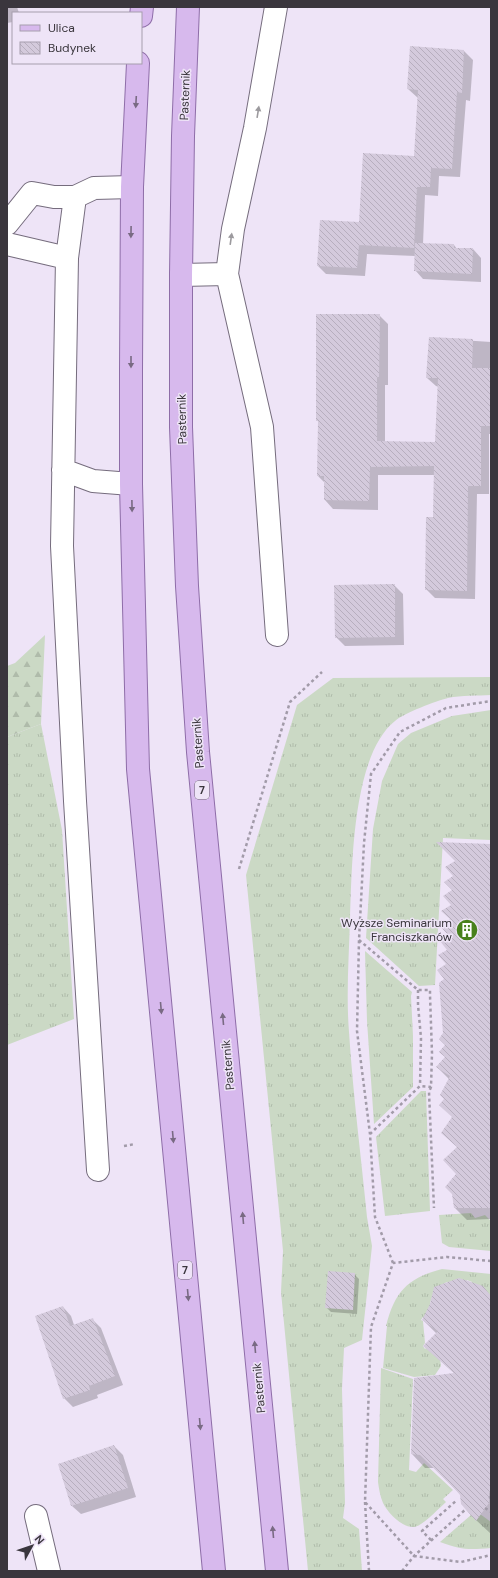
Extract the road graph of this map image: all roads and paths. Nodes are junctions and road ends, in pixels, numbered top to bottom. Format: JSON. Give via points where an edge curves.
{"nodes":[{"id":1,"x":188,"y":7,"type":"edge"},
{"id":2,"x":276,"y":7,"type":"edge"},
{"id":3,"x":138,"y":64,"type":"edge"},
{"id":4,"x":132,"y":187,"type":"junction"},
{"id":5,"x":76,"y":197,"type":"junction"},
{"id":6,"x":7,"y":224,"type":"edge"},
{"id":7,"x":7,"y":244,"type":"edge"},
{"id":8,"x":66,"y":258,"type":"junction"},
{"id":9,"x":227,"y":274,"type":"junction"},
{"id":10,"x":181,"y":275,"type":"junction"},
{"id":11,"x":63,"y":470,"type":"junction"},
{"id":12,"x":131,"y":484,"type":"junction"},
{"id":13,"x":276,"y":635,"type":"dead end"},
{"id":14,"x":322,"y":672,"type":"dead end"},
{"id":15,"x":491,"y":701,"type":"edge"},
{"id":16,"x":239,"y":870,"type":"dead end"},
{"id":17,"x":359,"y":940,"type":"junction"},
{"id":18,"x":418,"y":990,"type":"junction"},
{"id":19,"x":420,"y":1086,"type":"junction"},
{"id":20,"x":431,"y":1087,"type":"junction"},
{"id":21,"x":370,"y":1134,"type":"junction"},
{"id":22,"x":98,"y":1170,"type":"dead end"},
{"id":23,"x":434,"y":1208,"type":"dead end"},
{"id":24,"x":491,"y":1261,"type":"edge"},
{"id":25,"x":393,"y":1264,"type":"junction"},
{"id":26,"x":457,"y":1500,"type":"dead end"},
{"id":27,"x":365,"y":1502,"type":"junction"},
{"id":28,"x":485,"y":1508,"type":"dead end"},
{"id":29,"x":466,"y":1509,"type":"dead end"},
{"id":30,"x":491,"y":1512,"type":"edge"},
{"id":31,"x":36,"y":1516,"type":"dead end"},
{"id":32,"x":431,"y":1540,"type":"junction"},
{"id":33,"x":491,"y":1555,"type":"edge"},
{"id":34,"x":414,"y":1556,"type":"junction"},
{"id":35,"x":49,"y":1571,"type":"edge"},
{"id":36,"x":214,"y":1571,"type":"edge"},
{"id":37,"x":276,"y":1571,"type":"edge"},
{"id":38,"x":369,"y":1571,"type":"edge"},
{"id":39,"x":402,"y":1571,"type":"edge"}],
"edges":[{"from":1,"to":10,"type":"main road","name":"Pasternik","number":"7"},
{"from":9,"to":2,"type":"street","one_way":true,"via":[[233,229],[255,128]]},
{"from":3,"to":4,"type":"main road","number":"7","one_way":true},
{"from":4,"to":5,"type":"street","via":[[94,188]]},
{"from":4,"to":12,"type":"main road","number":"7","one_way":true},
{"from":5,"to":6,"type":"street","via":[[32,193]]},
{"from":5,"to":8,"type":"street"},
{"from":7,"to":8,"type":"street"},
{"from":8,"to":11,"type":"street"},
{"from":9,"to":10,"type":"street"},
{"from":9,"to":13,"type":"street","via":[[262,427]]},
{"from":37,"to":10,"type":"main road","name":"Pasternik","number":"7","one_way":true,"via":[[198,752],[187,586],[182,443]]},
{"from":11,"to":12,"type":"street","via":[[93,481]]},
{"from":11,"to":22,"type":"street","via":[[62,546]]},
{"from":12,"to":36,"type":"main road","number":"7","one_way":true,"via":[[138,769]]},
{"from":14,"to":16,"type":"path","via":[[290,702]]},
{"from":15,"to":17,"type":"path","via":[[446,708],[400,732],[372,774],[364,843]]},
{"from":17,"to":18,"type":"path"},
{"from":17,"to":21,"type":"path","via":[[358,1032]]},
{"from":18,"to":19,"type":"path"},
{"from":18,"to":20,"type":"path","via":[[430,990]]},
{"from":19,"to":20,"type":"path"},
{"from":19,"to":21,"type":"path"},
{"from":20,"to":23,"type":"path","via":[[429,1092]]},
{"from":21,"to":25,"type":"path","via":[[374,1217]]},
{"from":24,"to":25,"type":"path","via":[[447,1257]]},
{"from":25,"to":27,"type":"path","via":[[371,1327]]},
{"from":26,"to":32,"type":"path","via":[[422,1531]]},
{"from":27,"to":34,"type":"path"},
{"from":27,"to":38,"type":"path"},
{"from":28,"to":30,"type":"path"},
{"from":29,"to":32,"type":"path"},
{"from":31,"to":35,"type":"street"},
{"from":32,"to":34,"type":"path"},
{"from":33,"to":34,"type":"path","via":[[461,1562]]},
{"from":34,"to":39,"type":"path"}]}
